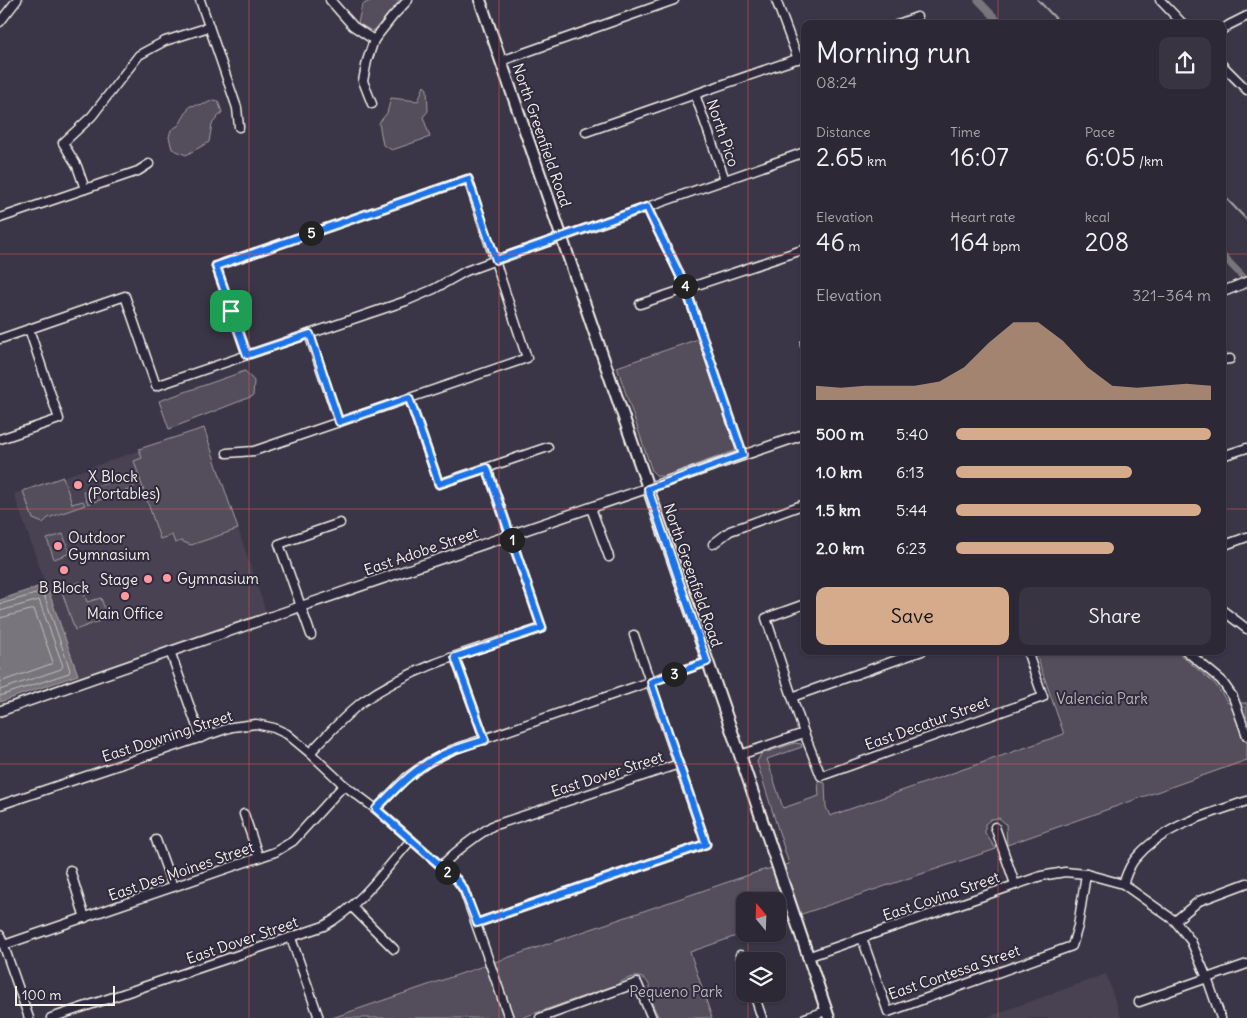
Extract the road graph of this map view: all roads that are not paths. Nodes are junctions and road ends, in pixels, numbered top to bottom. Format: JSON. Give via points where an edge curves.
{"nodes":[{"id":1,"x":200,"y":0,"type":"edge"},
{"id":2,"x":330,"y":0,"type":"edge"},
{"id":3,"x":408,"y":0,"type":"edge"},
{"id":4,"x":480,"y":0,"type":"edge"},
{"id":5,"x":674,"y":0,"type":"edge"},
{"id":6,"x":776,"y":0,"type":"edge"},
{"id":7,"x":1160,"y":0,"type":"edge"},
{"id":8,"x":14,"y":1,"type":"edge"},
{"id":9,"x":1247,"y":16,"type":"edge"},
{"id":10,"x":1178,"y":20,"type":"edge"},
{"id":11,"x":0,"y":22,"type":"edge"},
{"id":12,"x":209,"y":27,"type":"junction"},
{"id":13,"x":1226,"y":27,"type":"edge"},
{"id":14,"x":374,"y":40,"type":"junction"},
{"id":15,"x":801,"y":57,"type":"edge"},
{"id":16,"x":501,"y":62,"type":"junction"},
{"id":17,"x":1226,"y":69,"type":"edge"},
{"id":18,"x":1247,"y":90,"type":"edge"},
{"id":19,"x":695,"y":94,"type":"junction"},
{"id":20,"x":372,"y":104,"type":"dead end"},
{"id":21,"x":239,"y":127,"type":"dead end"},
{"id":22,"x":586,"y":132,"type":"dead end"},
{"id":23,"x":801,"y":153,"type":"edge"},
{"id":24,"x":149,"y":164,"type":"dead end"},
{"id":25,"x":725,"y":180,"type":"junction"},
{"id":26,"x":85,"y":189,"type":"junction"},
{"id":27,"x":647,"y":207,"type":"junction"},
{"id":28,"x":0,"y":218,"type":"edge"},
{"id":29,"x":561,"y":237,"type":"junction"},
{"id":30,"x":801,"y":251,"type":"edge"},
{"id":31,"x":496,"y":260,"type":"junction"},
{"id":32,"x":1244,"y":283,"type":"edge"},
{"id":33,"x":686,"y":289,"type":"junction"},
{"id":34,"x":1226,"y":290,"type":"edge"},
{"id":35,"x":640,"y":304,"type":"dead end"},
{"id":36,"x":29,"y":329,"type":"junction"},
{"id":37,"x":310,"y":334,"type":"junction"},
{"id":38,"x":0,"y":339,"type":"edge"},
{"id":39,"x":247,"y":355,"type":"junction"},
{"id":40,"x":409,"y":398,"type":"junction"},
{"id":41,"x":339,"y":422,"type":"junction"},
{"id":42,"x":801,"y":435,"type":"edge"},
{"id":43,"x":0,"y":439,"type":"edge"},
{"id":44,"x":548,"y":447,"type":"dead end"},
{"id":45,"x":1247,"y":448,"type":"edge"},
{"id":46,"x":227,"y":453,"type":"dead end"},
{"id":47,"x":743,"y":455,"type":"junction"},
{"id":48,"x":1226,"y":455,"type":"edge"},
{"id":49,"x":487,"y":468,"type":"junction"},
{"id":50,"x":648,"y":489,"type":"junction"},
{"id":51,"x":801,"y":505,"type":"edge"},
{"id":52,"x":591,"y":508,"type":"junction"},
{"id":53,"x":340,"y":523,"type":"dead end"},
{"id":54,"x":510,"y":536,"type":"junction"},
{"id":55,"x":1247,"y":537,"type":"edge"},
{"id":56,"x":713,"y":544,"type":"dead end"},
{"id":57,"x":1226,"y":545,"type":"edge"},
{"id":58,"x":608,"y":556,"type":"dead end"},
{"id":59,"x":801,"y":605,"type":"edge"},
{"id":60,"x":302,"y":607,"type":"junction"},
{"id":61,"x":1226,"y":613,"type":"edge"},
{"id":62,"x":1247,"y":629,"type":"edge"},
{"id":63,"x":311,"y":635,"type":"dead end"},
{"id":64,"x":634,"y":636,"type":"dead end"},
{"id":65,"x":170,"y":651,"type":"junction"},
{"id":66,"x":911,"y":655,"type":"edge"},
{"id":67,"x":1028,"y":655,"type":"edge"},
{"id":68,"x":1191,"y":655,"type":"edge"},
{"id":69,"x":455,"y":657,"type":"junction"},
{"id":70,"x":707,"y":662,"type":"junction"},
{"id":71,"x":651,"y":682,"type":"junction"},
{"id":72,"x":792,"y":697,"type":"junction"},
{"id":73,"x":0,"y":710,"type":"edge"},
{"id":74,"x":804,"y":734,"type":"junction"},
{"id":75,"x":1247,"y":736,"type":"edge"},
{"id":76,"x":200,"y":738,"type":"junction"},
{"id":77,"x":485,"y":740,"type":"junction"},
{"id":78,"x":310,"y":753,"type":"junction"},
{"id":79,"x":740,"y":755,"type":"junction"},
{"id":80,"x":679,"y":764,"type":"junction"},
{"id":81,"x":344,"y":785,"type":"junction"},
{"id":82,"x":1247,"y":801,"type":"edge"},
{"id":83,"x":0,"y":805,"type":"edge"},
{"id":84,"x":376,"y":809,"type":"junction"},
{"id":85,"x":244,"y":814,"type":"dead end"},
{"id":86,"x":995,"y":828,"type":"dead end"},
{"id":87,"x":156,"y":840,"type":"dead end"},
{"id":88,"x":412,"y":840,"type":"junction"},
{"id":89,"x":259,"y":858,"type":"junction"},
{"id":90,"x":441,"y":866,"type":"junction"},
{"id":91,"x":70,"y":870,"type":"dead end"},
{"id":92,"x":1086,"y":874,"type":"junction"},
{"id":93,"x":1247,"y":883,"type":"edge"},
{"id":94,"x":1015,"y":884,"type":"junction"},
{"id":95,"x":1123,"y":884,"type":"junction"},
{"id":96,"x":173,"y":888,"type":"junction"},
{"id":97,"x":352,"y":906,"type":"junction"},
{"id":98,"x":85,"y":918,"type":"junction"},
{"id":99,"x":1175,"y":921,"type":"junction"},
{"id":100,"x":477,"y":923,"type":"junction"},
{"id":101,"x":0,"y":935,"type":"edge"},
{"id":102,"x":291,"y":938,"type":"junction"},
{"id":103,"x":862,"y":938,"type":"junction"},
{"id":104,"x":4,"y":946,"type":"junction"},
{"id":105,"x":394,"y":949,"type":"dead end"},
{"id":106,"x":808,"y":957,"type":"junction"},
{"id":107,"x":1247,"y":964,"type":"edge"},
{"id":108,"x":1207,"y":978,"type":"junction"},
{"id":109,"x":757,"y":1002,"type":"edge"},
{"id":110,"x":1139,"y":1002,"type":"dead end"},
{"id":111,"x":828,"y":1014,"type":"edge"},
{"id":112,"x":29,"y":1018,"type":"edge"},
{"id":113,"x":51,"y":1018,"type":"edge"},
{"id":114,"x":319,"y":1018,"type":"edge"},
{"id":115,"x":510,"y":1018,"type":"edge"},
{"id":116,"x":540,"y":1018,"type":"edge"},
{"id":117,"x":652,"y":1018,"type":"edge"},
{"id":118,"x":762,"y":1018,"type":"edge"},
{"id":119,"x":805,"y":1018,"type":"edge"},
{"id":120,"x":1221,"y":1018,"type":"edge"}],
"edges":[{"from":1,"to":12,"type":"street"},
{"from":2,"to":14,"type":"street","via":[[353,26]]},
{"from":3,"to":14,"type":"street"},
{"from":4,"to":16,"type":"main road","name":"North Greenfield Road"},
{"from":5,"to":16,"type":"street"},
{"from":6,"to":15,"type":"street"},
{"from":7,"to":10,"type":"street"},
{"from":8,"to":11,"type":"street"},
{"from":9,"to":13,"type":"street"},
{"from":12,"to":21,"type":"street","via":[[237,108]]},
{"from":12,"to":26,"type":"street","via":[[165,41],[139,55],[92,116],[63,143],[77,166]]},
{"from":14,"to":20,"type":"street","via":[[363,81]]},
{"from":15,"to":19,"type":"street"},
{"from":16,"to":29,"type":"main road","name":"North Greenfield Road"},
{"from":17,"to":18,"type":"street"},
{"from":19,"to":22,"type":"street"},
{"from":19,"to":25,"type":"street","name":"North Pico"},
{"from":23,"to":25,"type":"street"},
{"from":24,"to":26,"type":"street","via":[[138,171]]},
{"from":25,"to":27,"type":"street"},
{"from":26,"to":28,"type":"street"},
{"from":27,"to":29,"type":"street"},
{"from":27,"to":33,"type":"street"},
{"from":29,"to":31,"type":"street"},
{"from":29,"to":50,"type":"main road","name":"North Greenfield Road"},
{"from":30,"to":33,"type":"street"},
{"from":31,"to":37,"type":"street","via":[[466,271],[434,289]]},
{"from":31,"to":39,"type":"street","via":[[468,179],[216,266]]},
{"from":31,"to":40,"type":"street","via":[[527,358]]},
{"from":32,"to":34,"type":"street"},
{"from":33,"to":35,"type":"street"},
{"from":33,"to":47,"type":"street"},
{"from":36,"to":38,"type":"street"},
{"from":36,"to":39,"type":"street","via":[[125,296],[156,386]]},
{"from":36,"to":43,"type":"street","via":[[59,419]]},
{"from":37,"to":39,"type":"street"},
{"from":37,"to":41,"type":"street"},
{"from":40,"to":41,"type":"street"},
{"from":40,"to":49,"type":"street","via":[[439,484]]},
{"from":41,"to":46,"type":"street","via":[[254,451]]},
{"from":42,"to":47,"type":"street","name":"East Adobe Street"},
{"from":44,"to":49,"type":"street"},
{"from":45,"to":48,"type":"street"},
{"from":47,"to":50,"type":"street","name":"East Adobe Street"},
{"from":49,"to":54,"type":"street"},
{"from":50,"to":52,"type":"street","name":"East Adobe Street"},
{"from":50,"to":70,"type":"main road","name":"North Greenfield Road"},
{"from":51,"to":56,"type":"street","via":[[730,531]]},
{"from":52,"to":54,"type":"street","name":"East Adobe Street"},
{"from":52,"to":58,"type":"street"},
{"from":53,"to":60,"type":"street","via":[[279,544]]},
{"from":54,"to":60,"type":"street","name":"East Adobe Street"},
{"from":54,"to":69,"type":"street","via":[[542,628]]},
{"from":55,"to":57,"type":"street"},
{"from":59,"to":72,"type":"street","via":[[766,618]]},
{"from":60,"to":63,"type":"street"},
{"from":60,"to":65,"type":"street","name":"East Adobe Street"},
{"from":61,"to":62,"type":"street"},
{"from":64,"to":71,"type":"street"},
{"from":65,"to":73,"type":"street","name":"East Adobe Street"},
{"from":65,"to":76,"type":"street"},
{"from":66,"to":72,"type":"street"},
{"from":67,"to":74,"type":"street","name":"East Decatur Street","via":[[1043,697],[821,776]]},
{"from":68,"to":75,"type":"street","via":[[1221,680],[1233,697]]},
{"from":69,"to":77,"type":"street"},
{"from":69,"to":78,"type":"street","via":[[425,667],[374,694],[349,713]]},
{"from":70,"to":71,"type":"street"},
{"from":70,"to":79,"type":"main road","name":"North Greenfield Road"},
{"from":71,"to":77,"type":"street"},
{"from":71,"to":80,"type":"street"},
{"from":72,"to":74,"type":"street"},
{"from":74,"to":79,"type":"street"},
{"from":76,"to":78,"type":"street","name":"East Downing Street","via":[[232,727],[256,724],[287,734]]},
{"from":76,"to":83,"type":"street","name":"East Downing Street"},
{"from":77,"to":84,"type":"street","via":[[452,750],[427,763],[406,778]]},
{"from":78,"to":81,"type":"street","name":"East Downing Street"},
{"from":79,"to":106,"type":"main road","name":"North Greenfield Road"},
{"from":80,"to":90,"type":"street","name":"East Dover Street","via":[[492,826],[459,848]]},
{"from":80,"to":100,"type":"street","via":[[706,844]]},
{"from":81,"to":84,"type":"street","name":"East Downing Street"},
{"from":81,"to":89,"type":"street","name":"East Des Moines Street","via":[[293,841]]},
{"from":82,"to":95,"type":"street","via":[[1199,817],[1164,834],[1134,861]]},
{"from":84,"to":88,"type":"street","name":"East Downing Street"},
{"from":85,"to":89,"type":"street"},
{"from":86,"to":94,"type":"street"},
{"from":87,"to":96,"type":"street"},
{"from":88,"to":90,"type":"street","name":"East Downing Street"},
{"from":88,"to":97,"type":"street","name":"East Dover Street"},
{"from":89,"to":96,"type":"street","name":"East Des Moines Street"},
{"from":90,"to":100,"type":"street","name":"East Downing Street","via":[[464,890]]},
{"from":91,"to":98,"type":"street"},
{"from":92,"to":94,"type":"street","name":"East Covina Street","via":[[1054,874]]},
{"from":92,"to":95,"type":"street","name":"East Covina Street"},
{"from":92,"to":103,"type":"street","name":"East Contessa Street","via":[[1072,946],[888,1012]]},
{"from":93,"to":99,"type":"street","via":[[1199,900]]},
{"from":94,"to":103,"type":"street","name":"East Covina Street"},
{"from":95,"to":99,"type":"street"},
{"from":96,"to":98,"type":"street","name":"East Des Moines Street"},
{"from":97,"to":102,"type":"street","name":"East Dover Street","via":[[324,926]]},
{"from":97,"to":105,"type":"street"},
{"from":98,"to":104,"type":"street","name":"East Des Moines Street"},
{"from":99,"to":108,"type":"street","via":[[1191,941]]},
{"from":100,"to":115,"type":"street","name":"East Downing Street"},
{"from":101,"to":104,"type":"street"},
{"from":102,"to":113,"type":"street","name":"East Dover Street"},
{"from":102,"to":114,"type":"street"},
{"from":103,"to":106,"type":"street","name":"East Covina Street"},
{"from":104,"to":112,"type":"street"},
{"from":106,"to":111,"type":"main road","name":"North Greenfield Road"},
{"from":107,"to":108,"type":"street"},
{"from":108,"to":110,"type":"street"},
{"from":108,"to":120,"type":"street"},
{"from":109,"to":118,"type":"street"},
{"from":111,"to":119,"type":"street"},
{"from":116,"to":117,"type":"street","via":[[637,984]]}]}
